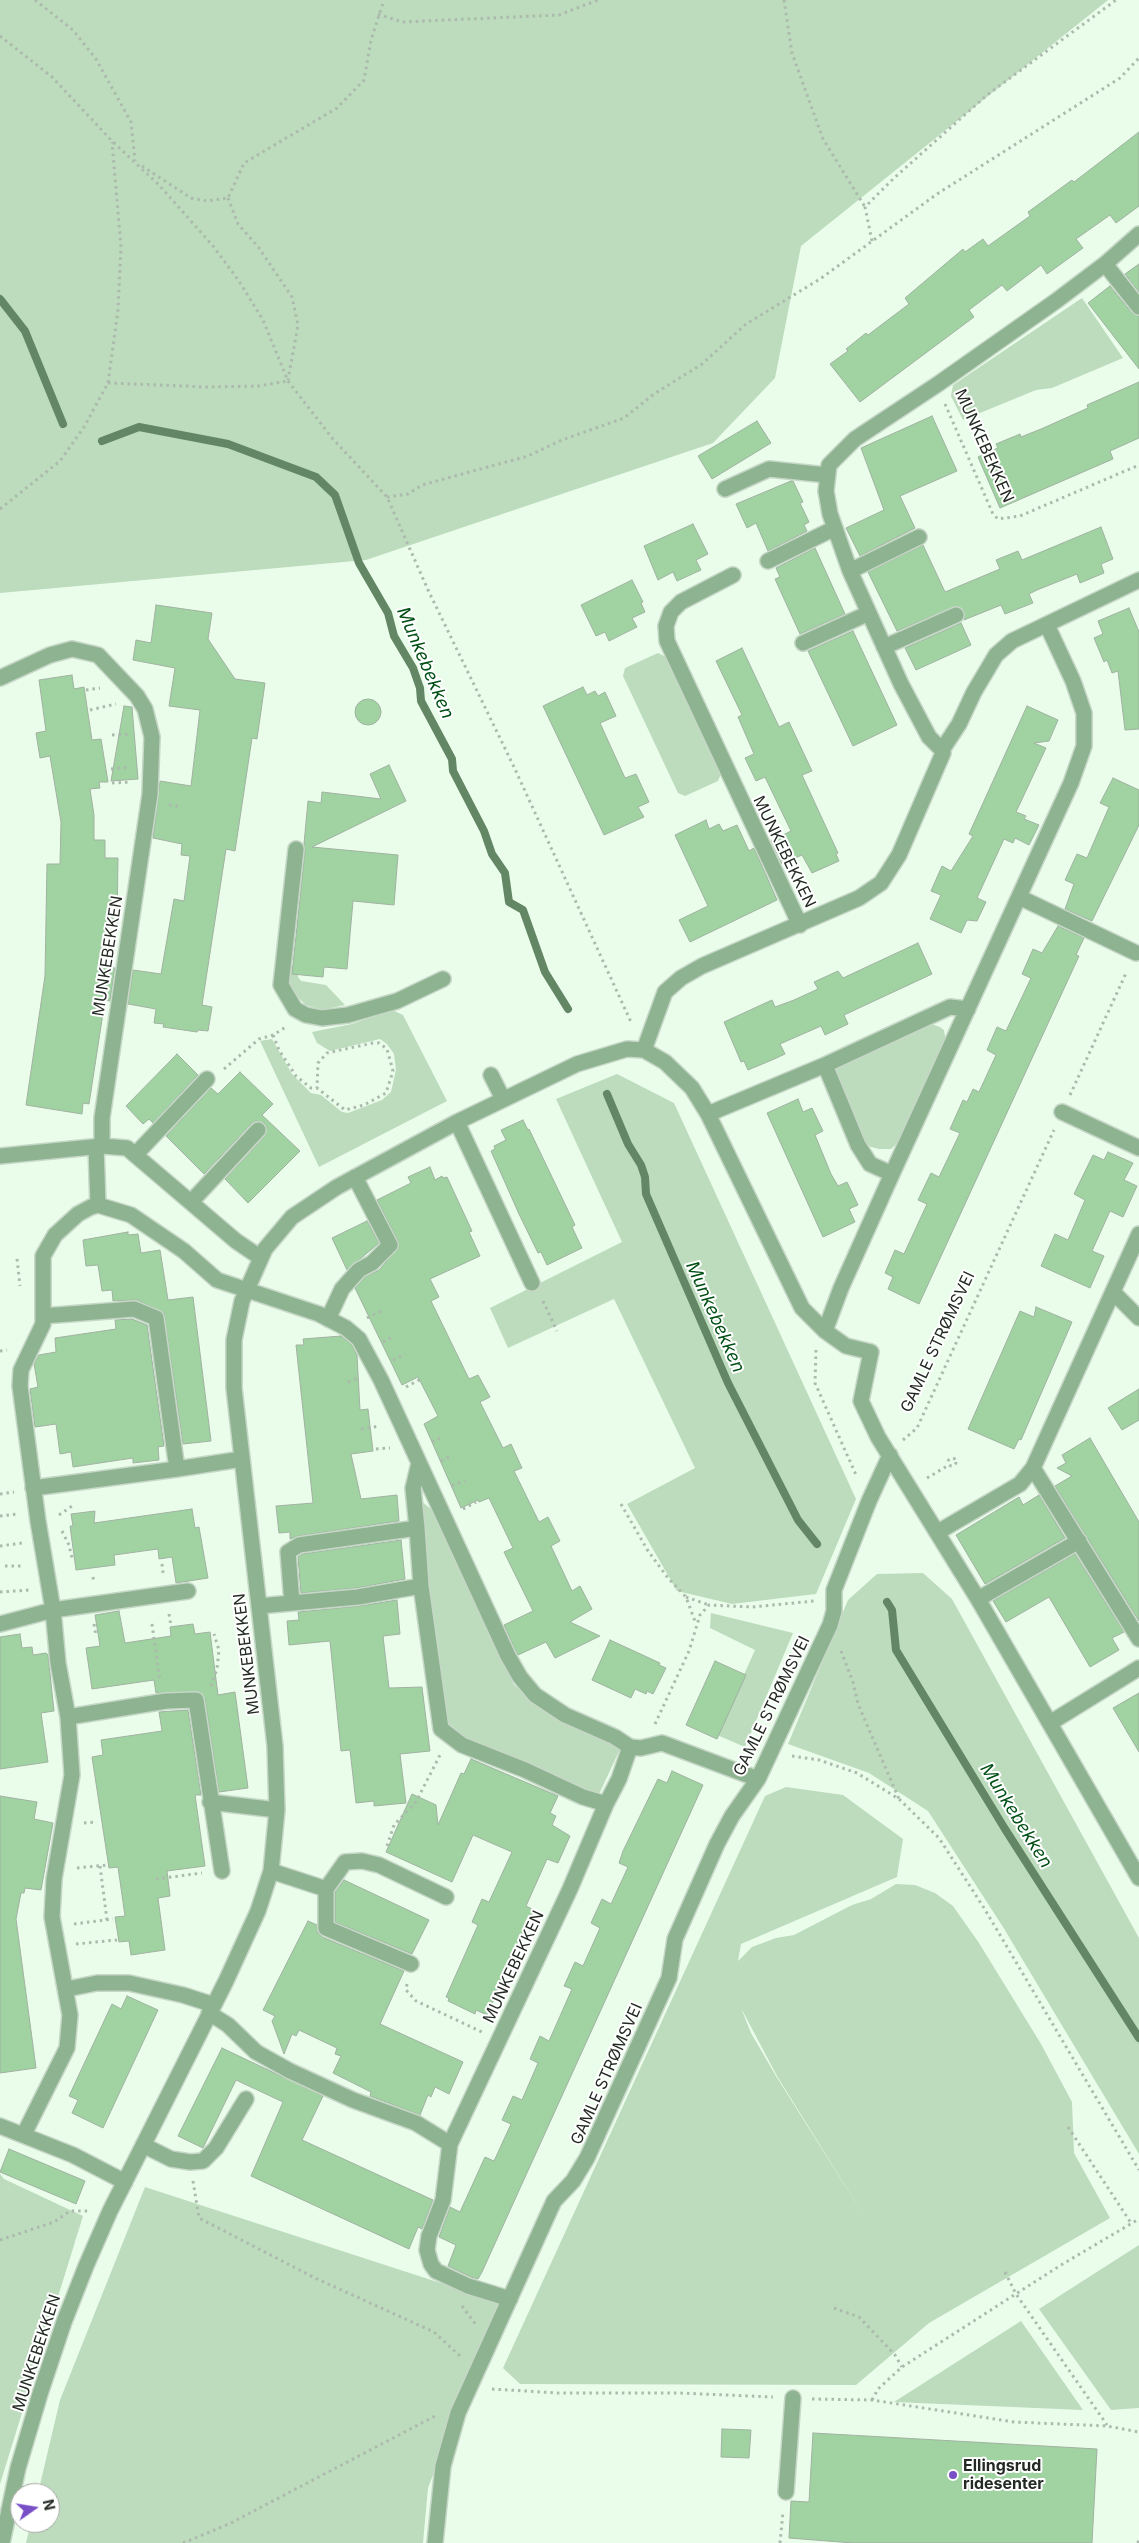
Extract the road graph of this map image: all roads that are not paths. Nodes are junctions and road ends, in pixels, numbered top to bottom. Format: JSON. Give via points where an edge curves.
{"nodes":[{"id":1,"x":1139,"y":234,"type":"edge"},
{"id":2,"x":1105,"y":264,"type":"junction"},
{"id":3,"x":1139,"y":306,"type":"edge"},
{"id":4,"x":828,"y":475,"type":"junction"},
{"id":5,"x":725,"y":489,"type":"dead end"},
{"id":6,"x":835,"y":528,"type":"junction"},
{"id":7,"x":919,"y":537,"type":"dead end"},
{"id":8,"x":768,"y":561,"type":"dead end"},
{"id":9,"x":850,"y":570,"type":"junction"},
{"id":10,"x":733,"y":575,"type":"dead end"},
{"id":11,"x":1139,"y":580,"type":"edge"},
{"id":12,"x":869,"y":613,"type":"junction"},
{"id":13,"x":956,"y":615,"type":"dead end"},
{"id":14,"x":1047,"y":625,"type":"junction"},
{"id":15,"x":804,"y":643,"type":"dead end"},
{"id":16,"x":884,"y":647,"type":"junction"},
{"id":17,"x":0,"y":678,"type":"edge"},
{"id":18,"x":942,"y":750,"type":"junction"},
{"id":19,"x":296,"y":849,"type":"dead end"},
{"id":20,"x":1018,"y":897,"type":"junction"},
{"id":21,"x":800,"y":925,"type":"junction"},
{"id":22,"x":1136,"y":953,"type":"road end"},
{"id":23,"x":442,"y":978,"type":"dead end"},
{"id":24,"x":968,"y":1009,"type":"junction"},
{"id":25,"x":644,"y":1050,"type":"junction"},
{"id":26,"x":824,"y":1065,"type":"junction"},
{"id":27,"x":491,"y":1075,"type":"dead end"},
{"id":28,"x":207,"y":1078,"type":"road end"},
{"id":29,"x":503,"y":1099,"type":"junction"},
{"id":30,"x":1062,"y":1112,"type":"road end"},
{"id":31,"x":708,"y":1114,"type":"junction"},
{"id":32,"x":457,"y":1122,"type":"junction"},
{"id":33,"x":258,"y":1130,"type":"dead end"},
{"id":34,"x":99,"y":1146,"type":"junction"},
{"id":35,"x":1139,"y":1148,"type":"edge"},
{"id":36,"x":135,"y":1155,"type":"junction"},
{"id":37,"x":0,"y":1156,"type":"edge"},
{"id":38,"x":892,"y":1174,"type":"junction"},
{"id":39,"x":355,"y":1177,"type":"junction"},
{"id":40,"x":191,"y":1202,"type":"junction"},
{"id":41,"x":98,"y":1205,"type":"junction"},
{"id":42,"x":1139,"y":1234,"type":"edge"},
{"id":43,"x":261,"y":1258,"type":"junction"},
{"id":44,"x":532,"y":1283,"type":"road end"},
{"id":45,"x":246,"y":1290,"type":"junction"},
{"id":46,"x":1114,"y":1293,"type":"junction"},
{"id":47,"x":43,"y":1316,"type":"junction"},
{"id":48,"x":1139,"y":1318,"type":"edge"},
{"id":49,"x":328,"y":1319,"type":"junction"},
{"id":50,"x":825,"y":1331,"type":"junction"},
{"id":51,"x":890,"y":1455,"type":"junction"},
{"id":52,"x":242,"y":1459,"type":"junction"},
{"id":53,"x":419,"y":1463,"type":"junction"},
{"id":54,"x":1033,"y":1468,"type":"junction"},
{"id":55,"x":177,"y":1469,"type":"junction"},
{"id":56,"x":33,"y":1488,"type":"junction"},
{"id":57,"x":416,"y":1528,"type":"junction"},
{"id":58,"x":938,"y":1532,"type":"junction"},
{"id":59,"x":1080,"y":1541,"type":"junction"},
{"id":60,"x":422,"y":1586,"type":"junction"},
{"id":61,"x":188,"y":1591,"type":"dead end"},
{"id":62,"x":978,"y":1599,"type":"junction"},
{"id":63,"x":292,"y":1603,"type":"junction"},
{"id":64,"x":259,"y":1606,"type":"junction"},
{"id":65,"x":53,"y":1610,"type":"junction"},
{"id":66,"x":0,"y":1624,"type":"edge"},
{"id":67,"x":1139,"y":1639,"type":"edge"},
{"id":68,"x":1139,"y":1668,"type":"edge"},
{"id":69,"x":68,"y":1717,"type":"junction"},
{"id":70,"x":1050,"y":1723,"type":"junction"},
{"id":71,"x":637,"y":1747,"type":"junction"},
{"id":72,"x":758,"y":1779,"type":"junction"},
{"id":73,"x":210,"y":1802,"type":"junction"},
{"id":74,"x":606,"y":1804,"type":"junction"},
{"id":75,"x":277,"y":1810,"type":"junction"},
{"id":76,"x":1137,"y":1870,"type":"edge"},
{"id":77,"x":222,"y":1871,"type":"road end"},
{"id":78,"x":271,"y":1871,"type":"junction"},
{"id":79,"x":326,"y":1889,"type":"junction"},
{"id":80,"x":446,"y":1897,"type":"dead end"},
{"id":81,"x":411,"y":1964,"type":"road end"},
{"id":82,"x":67,"y":1989,"type":"junction"},
{"id":83,"x":212,"y":2009,"type":"junction"},
{"id":84,"x":246,"y":2099,"type":"dead end"},
{"id":85,"x":0,"y":2126,"type":"edge"},
{"id":86,"x":24,"y":2134,"type":"junction"},
{"id":87,"x":450,"y":2144,"type":"junction"},
{"id":88,"x":143,"y":2145,"type":"junction"},
{"id":89,"x":125,"y":2182,"type":"junction"},
{"id":90,"x":510,"y":2299,"type":"junction"},
{"id":91,"x":793,"y":2398,"type":"road end"},
{"id":92,"x":786,"y":2492,"type":"road end"},
{"id":93,"x":2,"y":2543,"type":"edge"},
{"id":94,"x":435,"y":2543,"type":"edge"}],
"edges":[{"from":1,"to":2,"type":"street","name":"MUNKEBEKKEN"},
{"from":2,"to":3,"type":"street"},
{"from":2,"to":4,"type":"street","name":"MUNKEBEKKEN","via":[[938,384],[854,439],[829,465]]},
{"from":4,"to":5,"type":"street","via":[[769,469]]},
{"from":4,"to":6,"type":"street","name":"MUNKEBEKKEN","via":[[826,491]]},
{"from":6,"to":8,"type":"street"},
{"from":6,"to":9,"type":"street","name":"MUNKEBEKKEN"},
{"from":7,"to":9,"type":"street"},
{"from":9,"to":12,"type":"street","name":"MUNKEBEKKEN"},
{"from":10,"to":21,"type":"street","name":"MUNKEBEKKEN","via":[[681,602],[671,612],[666,626],[666,641]]},
{"from":11,"to":14,"type":"street","name":"MUNKEBEKKEN"},
{"from":12,"to":15,"type":"street"},
{"from":12,"to":16,"type":"street","name":"MUNKEBEKKEN"},
{"from":13,"to":16,"type":"street"},
{"from":14,"to":18,"type":"street","name":"MUNKEBEKKEN","via":[[1012,641],[996,655]]},
{"from":14,"to":20,"type":"street","via":[[1084,713],[1084,746],[1071,783]]},
{"from":16,"to":18,"type":"street","name":"MUNKEBEKKEN","via":[[929,737]]},
{"from":17,"to":34,"type":"street","name":"MUNKEBEKKEN","via":[[50,655],[72,649],[98,655],[137,696],[145,709],[152,737],[150,794]]},
{"from":18,"to":21,"type":"street","name":"MUNKEBEKKEN","via":[[898,855],[881,883],[859,898]]},
{"from":19,"to":23,"type":"street","via":[[281,985],[294,1009],[322,1018],[348,1015],[397,1001]]},
{"from":20,"to":22,"type":"street"},
{"from":20,"to":24,"type":"street"},
{"from":21,"to":25,"type":"street","name":"MUNKEBEKKEN","via":[[681,978],[665,992]]},
{"from":24,"to":26,"type":"street","via":[[950,1007]]},
{"from":24,"to":38,"type":"street"},
{"from":25,"to":29,"type":"street","name":"MUNKEBEKKEN","via":[[627,1049],[577,1064]]},
{"from":25,"to":31,"type":"street","via":[[665,1062],[692,1088]]},
{"from":26,"to":31,"type":"street"},
{"from":26,"to":38,"type":"street","via":[[858,1145],[870,1164]]},
{"from":27,"to":29,"type":"street"},
{"from":28,"to":36,"type":"street"},
{"from":29,"to":32,"type":"street","name":"MUNKEBEKKEN"},
{"from":30,"to":35,"type":"street"},
{"from":31,"to":50,"type":"street","via":[[802,1308]]},
{"from":32,"to":39,"type":"street","name":"MUNKEBEKKEN"},
{"from":32,"to":44,"type":"street"},
{"from":33,"to":40,"type":"street"},
{"from":34,"to":36,"type":"street","via":[[127,1148]]},
{"from":34,"to":37,"type":"street"},
{"from":34,"to":41,"type":"street","name":"MUNKEBEKKEN"},
{"from":36,"to":40,"type":"street"},
{"from":38,"to":50,"type":"street"},
{"from":39,"to":43,"type":"street","name":"MUNKEBEKKEN","via":[[292,1218]]},
{"from":39,"to":49,"type":"street","via":[[390,1245],[372,1263],[359,1270],[342,1289]]},
{"from":40,"to":43,"type":"street"},
{"from":41,"to":45,"type":"street","via":[[131,1215],[217,1280]]},
{"from":41,"to":47,"type":"street","via":[[78,1214],[55,1235],[43,1256]]},
{"from":42,"to":46,"type":"street"},
{"from":43,"to":45,"type":"street","name":"MUNKEBEKKEN"},
{"from":45,"to":49,"type":"street"},
{"from":45,"to":52,"type":"street","name":"MUNKEBEKKEN","via":[[234,1340],[234,1388]]},
{"from":46,"to":48,"type":"street"},
{"from":46,"to":54,"type":"street"},
{"from":47,"to":55,"type":"street","via":[[134,1309],[156,1318]]},
{"from":47,"to":56,"type":"street","via":[[43,1324],[21,1370],[20,1386]]},
{"from":49,"to":53,"type":"street","via":[[359,1339]]},
{"from":50,"to":51,"type":"street","via":[[846,1346],[870,1352],[861,1401]]},
{"from":51,"to":58,"type":"street"},
{"from":51,"to":72,"type":"street","name":"GAMLE STRØMSVEI","via":[[834,1590],[830,1625]]},
{"from":52,"to":55,"type":"street"},
{"from":52,"to":64,"type":"street","name":"MUNKEBEKKEN"},
{"from":53,"to":57,"type":"street","via":[[413,1488]]},
{"from":53,"to":71,"type":"street","via":[[520,1677],[549,1706]]},
{"from":54,"to":58,"type":"street","via":[[1020,1484]]},
{"from":54,"to":59,"type":"street"},
{"from":55,"to":56,"type":"street"},
{"from":56,"to":65,"type":"street"},
{"from":57,"to":60,"type":"street"},
{"from":57,"to":63,"type":"street","via":[[299,1545],[288,1552]]},
{"from":58,"to":62,"type":"street"},
{"from":59,"to":62,"type":"street"},
{"from":59,"to":67,"type":"street"},
{"from":60,"to":63,"type":"street","via":[[358,1597]]},
{"from":60,"to":74,"type":"street","via":[[441,1729],[462,1745]]},
{"from":61,"to":65,"type":"street"},
{"from":62,"to":70,"type":"street"},
{"from":63,"to":64,"type":"street"},
{"from":64,"to":75,"type":"street","name":"MUNKEBEKKEN","via":[[274,1737]]},
{"from":65,"to":66,"type":"street"},
{"from":65,"to":69,"type":"street"},
{"from":68,"to":70,"type":"street"},
{"from":69,"to":73,"type":"street","via":[[159,1702],[196,1700]]},
{"from":69,"to":82,"type":"street","via":[[72,1775],[56,1871],[53,1927]]},
{"from":70,"to":76,"type":"street"},
{"from":71,"to":72,"type":"street","via":[[662,1743]]},
{"from":71,"to":74,"type":"street","name":"MUNKEBEKKEN"},
{"from":72,"to":90,"type":"street","name":"GAMLE STRØMSVEI","via":[[717,1844],[675,1939],[669,1978],[626,2077],[587,2158],[573,2181],[554,2201]]},
{"from":73,"to":75,"type":"street"},
{"from":73,"to":77,"type":"street"},
{"from":74,"to":87,"type":"street","name":"MUNKEBEKKEN","via":[[570,1890]]},
{"from":75,"to":78,"type":"street","name":"MUNKEBEKKEN"},
{"from":78,"to":79,"type":"street"},
{"from":78,"to":83,"type":"street","name":"MUNKEBEKKEN","via":[[258,1910]]},
{"from":79,"to":80,"type":"street","via":[[345,1862],[362,1861],[379,1865]]},
{"from":79,"to":81,"type":"street","via":[[326,1928]]},
{"from":82,"to":83,"type":"street","via":[[97,1983],[129,1982],[183,1995]]},
{"from":82,"to":86,"type":"street","via":[[70,2015],[67,2048]]},
{"from":83,"to":87,"type":"street","via":[[256,2052],[353,2100],[416,2124]]},
{"from":83,"to":88,"type":"street","name":"MUNKEBEKKEN"},
{"from":84,"to":88,"type":"street","via":[[206,2160],[171,2159]]},
{"from":85,"to":86,"type":"street"},
{"from":86,"to":89,"type":"street"},
{"from":87,"to":90,"type":"street","name":"MUNKEBEKKEN","via":[[443,2200],[429,2236],[427,2250],[431,2264],[436,2272],[450,2280]]},
{"from":88,"to":89,"type":"street","name":"MUNKEBEKKEN"},
{"from":89,"to":93,"type":"street","name":"MUNKEBEKKEN","via":[[64,2322],[18,2468]]},
{"from":90,"to":94,"type":"street","name":"GAMLE STRØMSVEI","via":[[458,2414],[442,2466]]},
{"from":91,"to":92,"type":"street"}]}
